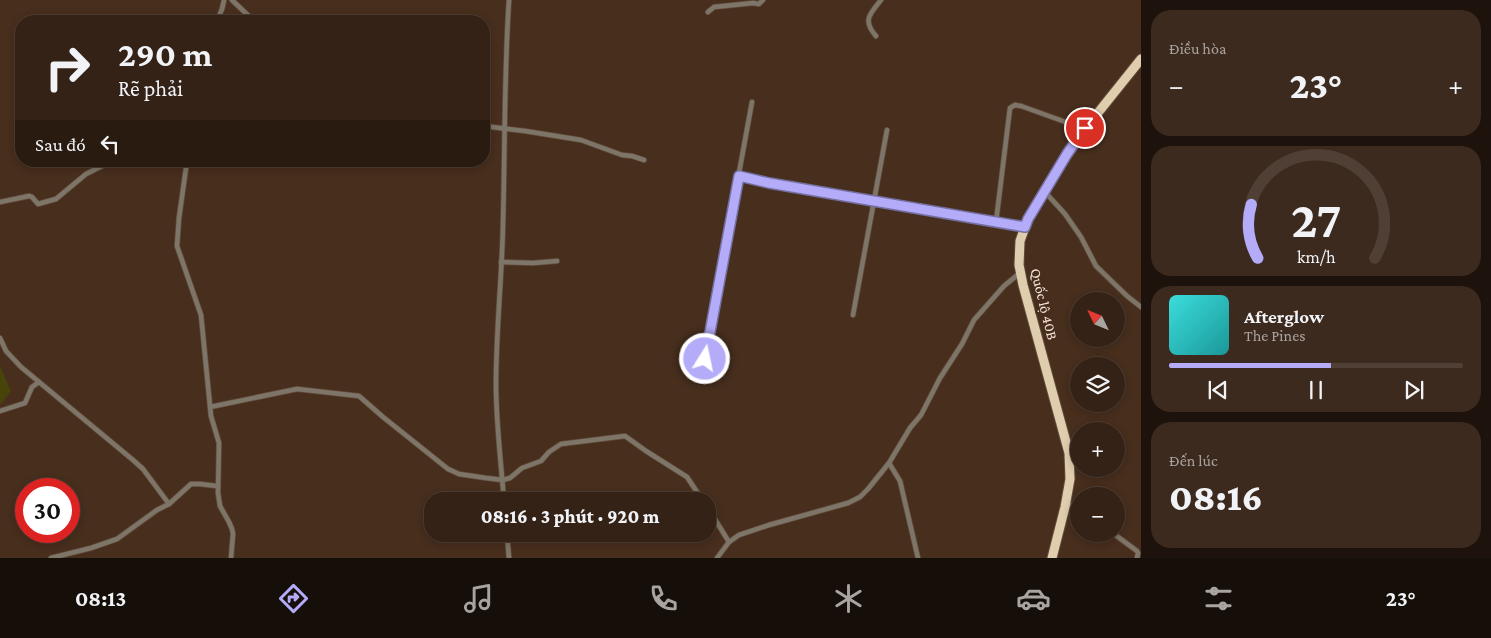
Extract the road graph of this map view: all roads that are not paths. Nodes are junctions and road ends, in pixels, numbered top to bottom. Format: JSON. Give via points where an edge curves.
{"nodes":[{"id":1,"x":224,"y":0,"type":"edge"},
{"id":2,"x":232,"y":0,"type":"edge"},
{"id":3,"x":509,"y":0,"type":"edge"},
{"id":4,"x":763,"y":0,"type":"edge"},
{"id":5,"x":880,"y":0,"type":"edge"},
{"id":6,"x":708,"y":12,"type":"dead end"},
{"id":7,"x":220,"y":15,"type":"edge"},
{"id":8,"x":248,"y":15,"type":"edge"},
{"id":9,"x":876,"y":36,"type":"dead end"},
{"id":10,"x":1141,"y":59,"type":"edge"},
{"id":11,"x":752,"y":102,"type":"dead end"},
{"id":12,"x":490,"y":127,"type":"edge"},
{"id":13,"x":1085,"y":128,"type":"junction"},
{"id":14,"x":505,"y":129,"type":"junction"},
{"id":15,"x":887,"y":130,"type":"dead end"},
{"id":16,"x":644,"y":160,"type":"dead end"},
{"id":17,"x":100,"y":167,"type":"edge"},
{"id":18,"x":186,"y":167,"type":"edge"},
{"id":19,"x":739,"y":176,"type":"junction"},
{"id":20,"x":1045,"y":192,"type":"junction"},
{"id":21,"x":874,"y":201,"type":"junction"},
{"id":22,"x":0,"y":202,"type":"edge"},
{"id":23,"x":996,"y":222,"type":"junction"},
{"id":24,"x":1025,"y":227,"type":"junction"},
{"id":25,"x":557,"y":261,"type":"dead end"},
{"id":26,"x":501,"y":262,"type":"junction"},
{"id":27,"x":1021,"y":272,"type":"junction"},
{"id":28,"x":1141,"y":307,"type":"edge"},
{"id":29,"x":854,"y":315,"type":"dead end"},
{"id":30,"x":0,"y":338,"type":"edge"},
{"id":31,"x":705,"y":359,"type":"dead end"},
{"id":32,"x":39,"y":382,"type":"junction"},
{"id":33,"x":210,"y":407,"type":"junction"},
{"id":34,"x":0,"y":411,"type":"edge"},
{"id":35,"x":890,"y":463,"type":"junction"},
{"id":36,"x":503,"y":480,"type":"junction"},
{"id":37,"x":217,"y":486,"type":"junction"},
{"id":38,"x":504,"y":492,"type":"edge"},
{"id":39,"x":697,"y":492,"type":"edge"},
{"id":40,"x":169,"y":504,"type":"junction"},
{"id":41,"x":1065,"y":504,"type":"junction"},
{"id":42,"x":1070,"y":505,"type":"edge"},
{"id":43,"x":716,"y":521,"type":"edge"},
{"id":44,"x":508,"y":542,"type":"edge"},
{"id":45,"x":729,"y":542,"type":"junction"},
{"id":46,"x":1125,"y":542,"type":"edge"},
{"id":47,"x":51,"y":558,"type":"edge"},
{"id":48,"x":231,"y":558,"type":"edge"},
{"id":49,"x":509,"y":558,"type":"edge"},
{"id":50,"x":717,"y":558,"type":"edge"},
{"id":51,"x":918,"y":558,"type":"edge"},
{"id":52,"x":1052,"y":558,"type":"edge"},
{"id":53,"x":1136,"y":558,"type":"edge"}],
"edges":[{"from":1,"to":7,"type":"street"},
{"from":2,"to":8,"type":"street"},
{"from":3,"to":14,"type":"street"},
{"from":4,"to":6,"type":"street","via":[[759,4],[714,6]]},
{"from":5,"to":9,"type":"street","via":[[869,17],[869,26]]},
{"from":10,"to":13,"type":"highway","name":"Quốc lộ 40B"},
{"from":11,"to":19,"type":"street"},
{"from":12,"to":14,"type":"street"},
{"from":13,"to":20,"type":"highway","name":"Quốc lộ 40B"},
{"from":13,"to":23,"type":"street","via":[[1021,106],[1010,108]]},
{"from":14,"to":16,"type":"street","via":[[581,140]]},
{"from":14,"to":26,"type":"street"},
{"from":15,"to":21,"type":"street"},
{"from":17,"to":22,"type":"street","via":[[51,201],[38,204],[29,196]]},
{"from":18,"to":33,"type":"street","via":[[177,242],[201,315]]},
{"from":19,"to":21,"type":"street"},
{"from":19,"to":31,"type":"street"},
{"from":20,"to":24,"type":"highway","name":"Quốc lộ 40B"},
{"from":20,"to":28,"type":"street","via":[[1081,237],[1096,266]]},
{"from":21,"to":23,"type":"street"},
{"from":21,"to":29,"type":"street"},
{"from":23,"to":24,"type":"street"},
{"from":24,"to":27,"type":"highway","name":"Quốc lộ 40B","via":[[1020,241]]},
{"from":25,"to":26,"type":"street"},
{"from":26,"to":36,"type":"street","via":[[496,384]]},
{"from":27,"to":35,"type":"street","via":[[974,320]]},
{"from":27,"to":41,"type":"highway","name":"Quốc lộ 40B","via":[[1069,453],[1070,479]]},
{"from":30,"to":32,"type":"street","via":[[13,360]]},
{"from":32,"to":34,"type":"street","via":[[32,387],[25,403]]},
{"from":32,"to":40,"type":"street","via":[[143,469]]},
{"from":33,"to":36,"type":"street","via":[[297,389],[358,396],[448,469],[460,474]]},
{"from":33,"to":37,"type":"street","via":[[211,421],[220,444]]},
{"from":35,"to":45,"type":"street","via":[[855,500],[750,531]]},
{"from":35,"to":51,"type":"street","via":[[900,481]]},
{"from":36,"to":38,"type":"street"},
{"from":36,"to":39,"type":"street","via":[[513,478],[522,468],[541,461],[561,444],[625,436],[687,477]]},
{"from":37,"to":40,"type":"street","via":[[191,484]]},
{"from":37,"to":48,"type":"street","via":[[220,506],[233,534]]},
{"from":40,"to":47,"type":"street","via":[[117,539]]},
{"from":41,"to":42,"type":"street"},
{"from":41,"to":52,"type":"highway","name":"Quốc lộ 40B"},
{"from":43,"to":45,"type":"street"},
{"from":44,"to":49,"type":"street"},
{"from":45,"to":50,"type":"street"},
{"from":46,"to":53,"type":"street","via":[[1137,551]]}]}
